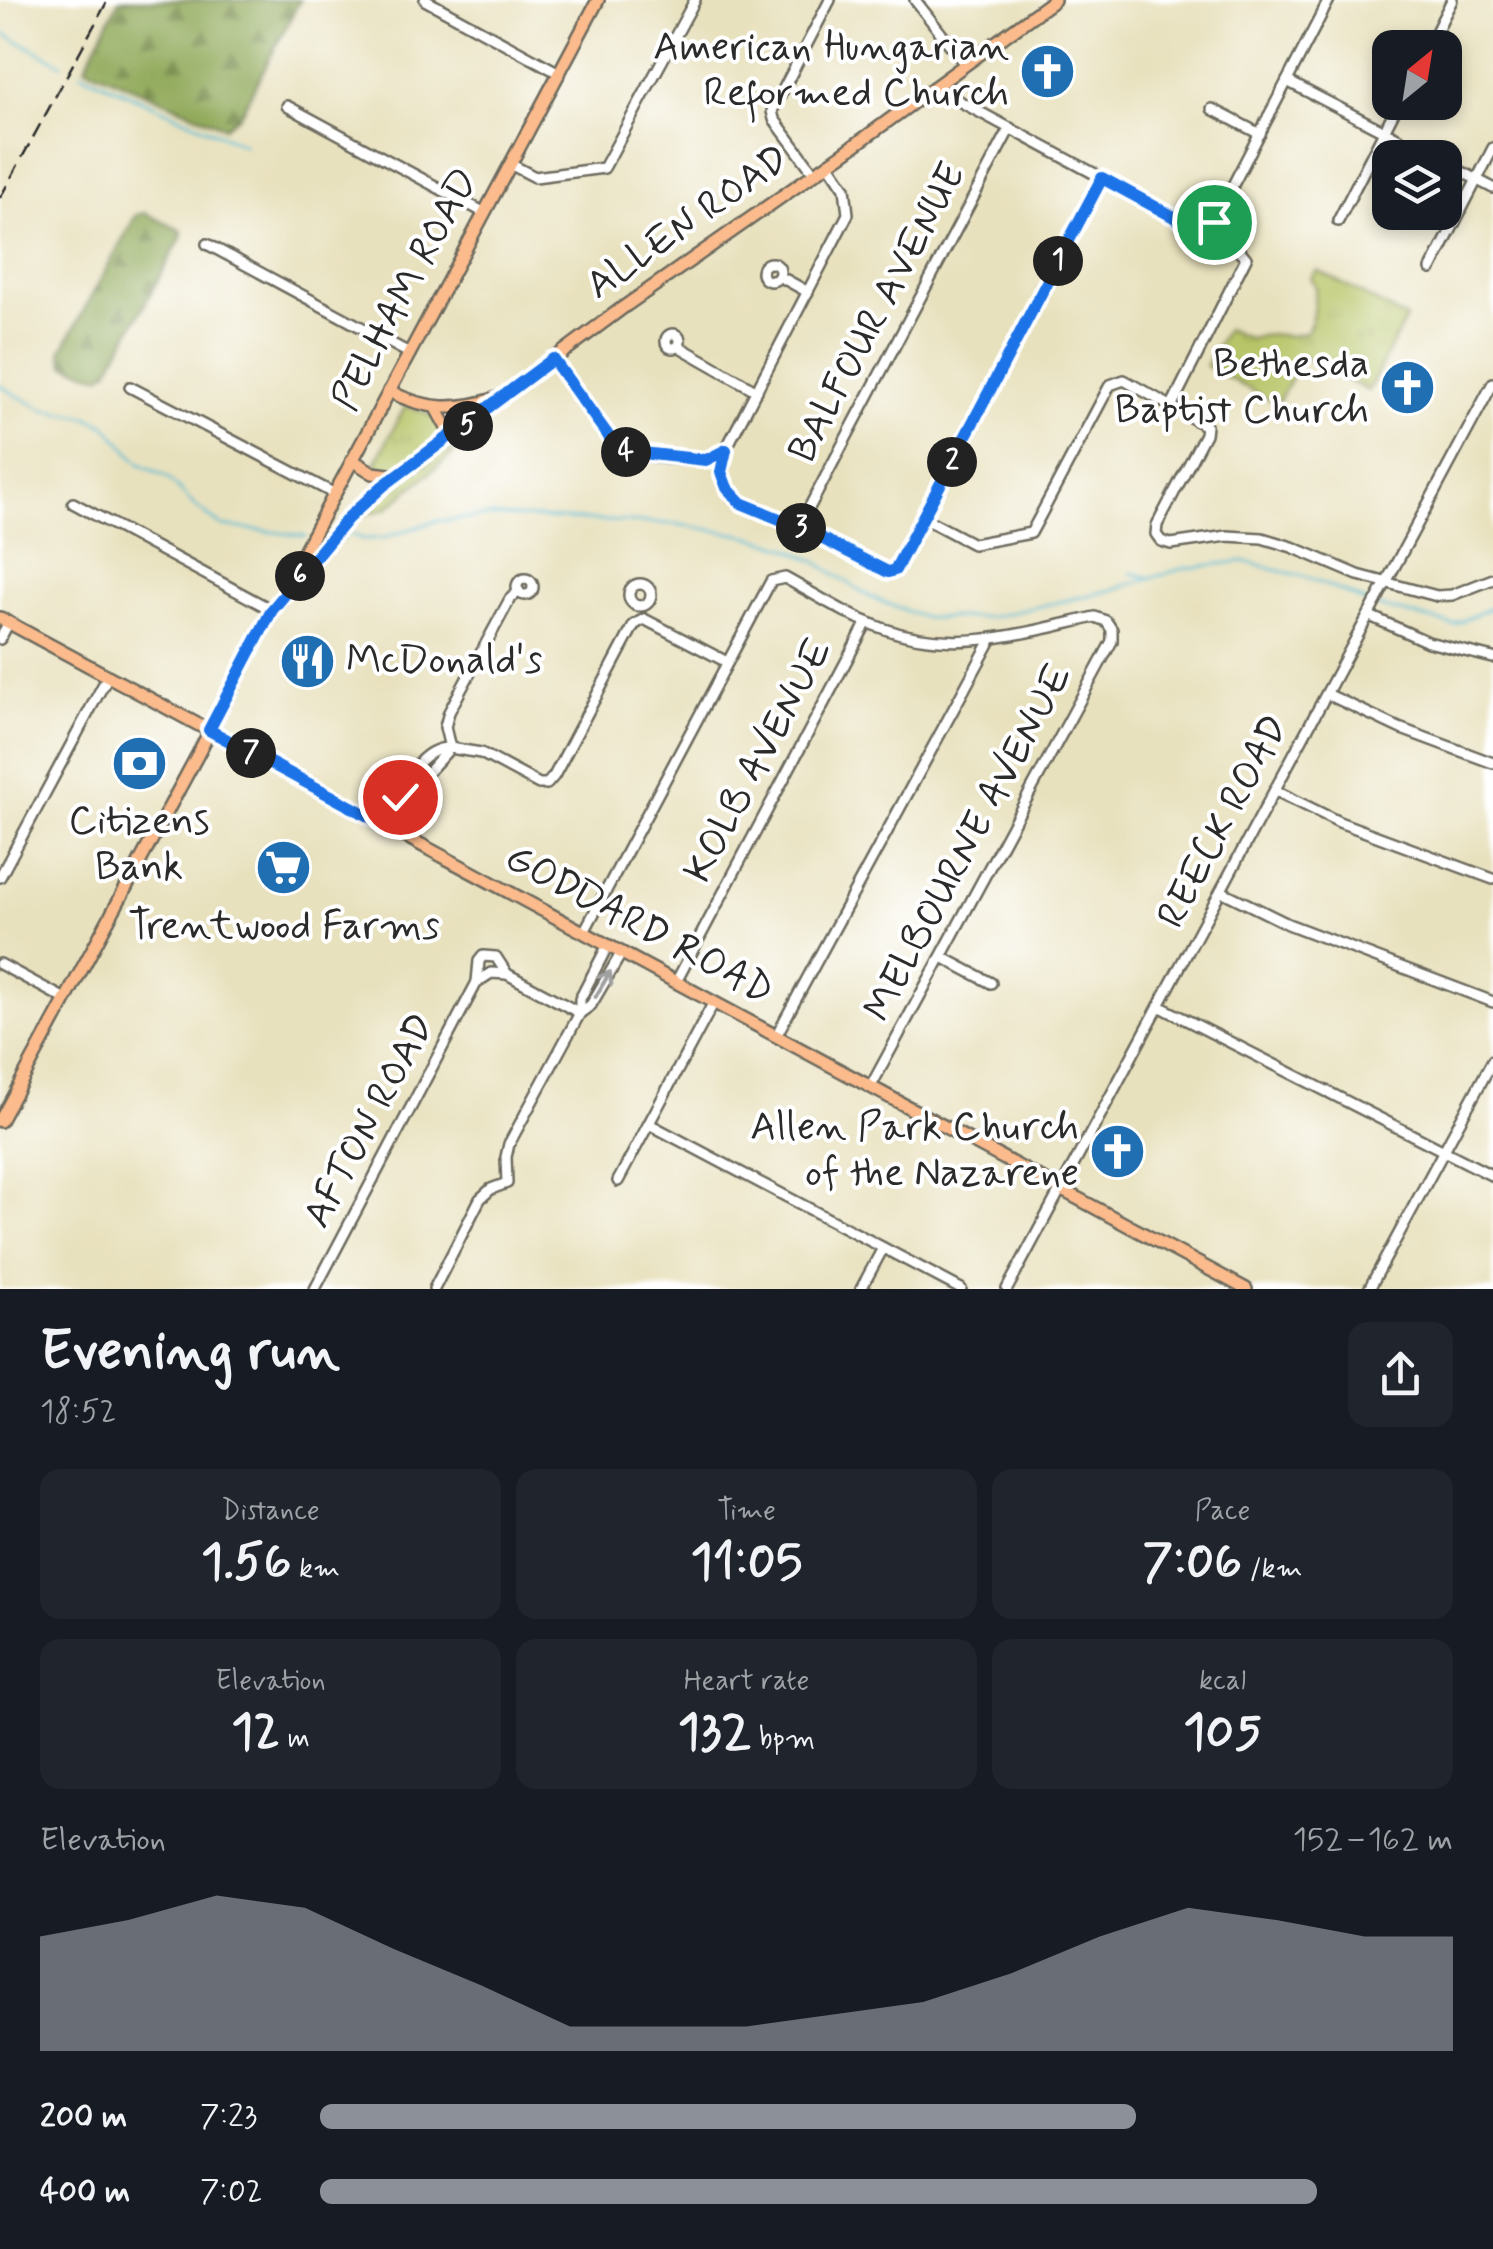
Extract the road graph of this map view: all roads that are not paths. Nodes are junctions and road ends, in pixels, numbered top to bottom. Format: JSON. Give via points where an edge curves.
{"nodes":[{"id":1,"x":424,"y":0,"type":"edge"},
{"id":2,"x":598,"y":0,"type":"edge"},
{"id":3,"x":695,"y":0,"type":"edge"},
{"id":4,"x":830,"y":0,"type":"edge"},
{"id":5,"x":915,"y":0,"type":"edge"},
{"id":6,"x":932,"y":0,"type":"edge"},
{"id":7,"x":1054,"y":0,"type":"edge"},
{"id":8,"x":1328,"y":0,"type":"edge"},
{"id":9,"x":1452,"y":0,"type":"edge"},
{"id":10,"x":926,"y":10,"type":"junction"},
{"id":11,"x":1437,"y":30,"type":"edge"},
{"id":12,"x":965,"y":64,"type":"junction"},
{"id":13,"x":559,"y":72,"type":"junction"},
{"id":14,"x":1287,"y":81,"type":"junction"},
{"id":15,"x":933,"y":87,"type":"junction"},
{"id":16,"x":287,"y":106,"type":"dead end"},
{"id":17,"x":1212,"y":109,"type":"dead end"},
{"id":18,"x":1390,"y":120,"type":"edge"},
{"id":19,"x":1010,"y":128,"type":"junction"},
{"id":20,"x":1385,"y":130,"type":"junction"},
{"id":21,"x":1260,"y":134,"type":"junction"},
{"id":22,"x":1403,"y":140,"type":"edge"},
{"id":23,"x":1493,"y":148,"type":"edge"},
{"id":24,"x":828,"y":163,"type":"junction"},
{"id":25,"x":510,"y":164,"type":"junction"},
{"id":26,"x":1462,"y":172,"type":"edge"},
{"id":27,"x":814,"y":174,"type":"junction"},
{"id":28,"x":1102,"y":178,"type":"junction"},
{"id":29,"x":1477,"y":180,"type":"junction"},
{"id":30,"x":1493,"y":188,"type":"edge"},
{"id":31,"x":484,"y":213,"type":"junction"},
{"id":32,"x":1338,"y":220,"type":"dead end"},
{"id":33,"x":1207,"y":235,"type":"junction"},
{"id":34,"x":207,"y":244,"type":"dead end"},
{"id":35,"x":1430,"y":269,"type":"dead end"},
{"id":36,"x":780,"y":276,"type":"dead end"},
{"id":37,"x":808,"y":292,"type":"junction"},
{"id":38,"x":678,"y":346,"type":"dead end"},
{"id":39,"x":409,"y":353,"type":"junction"},
{"id":40,"x":553,"y":359,"type":"junction"},
{"id":41,"x":1493,"y":384,"type":"edge"},
{"id":42,"x":130,"y":386,"type":"dead end"},
{"id":43,"x":389,"y":391,"type":"junction"},
{"id":44,"x":756,"y":391,"type":"junction"},
{"id":45,"x":506,"y":396,"type":"junction"},
{"id":46,"x":1172,"y":405,"type":"junction"},
{"id":47,"x":436,"y":408,"type":"junction"},
{"id":48,"x":452,"y":437,"type":"junction"},
{"id":49,"x":726,"y":450,"type":"junction"},
{"id":50,"x":352,"y":460,"type":"junction"},
{"id":51,"x":397,"y":476,"type":"junction"},
{"id":52,"x":335,"y":494,"type":"junction"},
{"id":53,"x":73,"y":503,"type":"dead end"},
{"id":54,"x":922,"y":517,"type":"junction"},
{"id":55,"x":799,"y":527,"type":"junction"},
{"id":56,"x":1493,"y":579,"type":"edge"},
{"id":57,"x":1387,"y":583,"type":"junction"},
{"id":58,"x":518,"y":592,"type":"dead end"},
{"id":59,"x":642,"y":606,"type":"dead end"},
{"id":60,"x":272,"y":610,"type":"junction"},
{"id":61,"x":1371,"y":614,"type":"junction"},
{"id":62,"x":644,"y":619,"type":"junction"},
{"id":63,"x":4,"y":620,"type":"edge"},
{"id":64,"x":867,"y":622,"type":"junction"},
{"id":65,"x":0,"y":639,"type":"edge"},
{"id":66,"x":990,"y":640,"type":"junction"},
{"id":67,"x":1493,"y":658,"type":"edge"},
{"id":68,"x":727,"y":662,"type":"junction"},
{"id":69,"x":108,"y":676,"type":"junction"},
{"id":70,"x":1328,"y":694,"type":"junction"},
{"id":71,"x":209,"y":730,"type":"junction"},
{"id":72,"x":450,"y":748,"type":"junction"},
{"id":73,"x":1493,"y":763,"type":"edge"},
{"id":74,"x":1276,"y":790,"type":"junction"},
{"id":75,"x":390,"y":828,"type":"junction"},
{"id":76,"x":0,"y":878,"type":"edge"},
{"id":77,"x":1493,"y":879,"type":"edge"},
{"id":78,"x":1221,"y":891,"type":"junction"},
{"id":79,"x":584,"y":932,"type":"junction"},
{"id":80,"x":608,"y":945,"type":"junction"},
{"id":81,"x":622,"y":952,"type":"junction"},
{"id":82,"x":942,"y":957,"type":"junction"},
{"id":83,"x":0,"y":964,"type":"edge"},
{"id":84,"x":507,"y":974,"type":"junction"},
{"id":85,"x":478,"y":982,"type":"junction"},
{"id":86,"x":676,"y":982,"type":"junction"},
{"id":87,"x":991,"y":983,"type":"dead end"},
{"id":88,"x":65,"y":999,"type":"junction"},
{"id":89,"x":714,"y":1002,"type":"junction"},
{"id":90,"x":1493,"y":1002,"type":"edge"},
{"id":91,"x":1159,"y":1006,"type":"junction"},
{"id":92,"x":580,"y":1013,"type":"junction"},
{"id":93,"x":776,"y":1036,"type":"junction"},
{"id":94,"x":1493,"y":1060,"type":"edge"},
{"id":95,"x":871,"y":1086,"type":"junction"},
{"id":96,"x":0,"y":1121,"type":"edge"},
{"id":97,"x":650,"y":1124,"type":"junction"},
{"id":98,"x":1443,"y":1150,"type":"junction"},
{"id":99,"x":1493,"y":1176,"type":"edge"},
{"id":100,"x":618,"y":1181,"type":"dead end"},
{"id":101,"x":1060,"y":1188,"type":"junction"},
{"id":102,"x":883,"y":1248,"type":"junction"},
{"id":103,"x":315,"y":1289,"type":"edge"},
{"id":104,"x":434,"y":1289,"type":"edge"},
{"id":105,"x":861,"y":1289,"type":"edge"},
{"id":106,"x":961,"y":1289,"type":"edge"},
{"id":107,"x":1007,"y":1289,"type":"edge"},
{"id":108,"x":1246,"y":1289,"type":"edge"},
{"id":109,"x":1369,"y":1289,"type":"edge"}],
"edges":[{"from":1,"to":13,"type":"street"},
{"from":2,"to":13,"type":"main road","name":"PELHAM ROAD"},
{"from":3,"to":25,"type":"street","via":[[604,168],[535,177]]},
{"from":4,"to":27,"type":"street","via":[[772,111]]},
{"from":5,"to":10,"type":"street"},
{"from":6,"to":10,"type":"street"},
{"from":7,"to":12,"type":"main road","name":"ALLEN ROAD"},
{"from":8,"to":14,"type":"street"},
{"from":9,"to":11,"type":"street"},
{"from":10,"to":12,"type":"street"},
{"from":12,"to":15,"type":"main road","name":"ALLEN ROAD"},
{"from":13,"to":25,"type":"main road","name":"PELHAM ROAD"},
{"from":14,"to":20,"type":"street"},
{"from":14,"to":21,"type":"street"},
{"from":15,"to":19,"type":"street"},
{"from":15,"to":24,"type":"main road","name":"ALLEN ROAD"},
{"from":16,"to":31,"type":"street"},
{"from":17,"to":21,"type":"street"},
{"from":18,"to":20,"type":"street"},
{"from":19,"to":28,"type":"street"},
{"from":19,"to":55,"type":"street","name":"BALFOUR AVENUE"},
{"from":20,"to":22,"type":"street"},
{"from":20,"to":32,"type":"street"},
{"from":21,"to":33,"type":"street"},
{"from":23,"to":29,"type":"street"},
{"from":24,"to":27,"type":"main road","name":"ALLEN ROAD"},
{"from":24,"to":37,"type":"street","via":[[846,188],[848,214]]},
{"from":25,"to":31,"type":"main road","name":"PELHAM ROAD"},
{"from":26,"to":29,"type":"street"},
{"from":27,"to":40,"type":"main road","name":"ALLEN ROAD"},
{"from":28,"to":33,"type":"street"},
{"from":28,"to":54,"type":"street"},
{"from":29,"to":30,"type":"street"},
{"from":29,"to":35,"type":"street"},
{"from":31,"to":39,"type":"main road","name":"PELHAM ROAD"},
{"from":33,"to":46,"type":"street","via":[[1246,258]]},
{"from":34,"to":39,"type":"street"},
{"from":36,"to":37,"type":"street"},
{"from":37,"to":44,"type":"street"},
{"from":38,"to":44,"type":"street"},
{"from":39,"to":43,"type":"main road","name":"PELHAM ROAD"},
{"from":40,"to":45,"type":"main road","name":"ALLEN ROAD"},
{"from":40,"to":49,"type":"street","via":[[624,451],[706,460]]},
{"from":41,"to":57,"type":"street","name":"REECK ROAD"},
{"from":42,"to":52,"type":"street"},
{"from":43,"to":47,"type":"main road","name":"ALLEN ROAD"},
{"from":43,"to":50,"type":"main road","name":"PELHAM ROAD"},
{"from":44,"to":49,"type":"street"},
{"from":45,"to":47,"type":"main road","name":"ALLEN ROAD"},
{"from":45,"to":48,"type":"main road","name":"ALLEN ROAD"},
{"from":46,"to":54,"type":"street","via":[[1124,380],[1114,382],[1028,535],[973,544]]},
{"from":46,"to":57,"type":"street","via":[[1206,429],[1157,525],[1161,541],[1262,538]]},
{"from":47,"to":48,"type":"main road"},
{"from":48,"to":51,"type":"main road","name":"ALLEN ROAD"},
{"from":49,"to":55,"type":"street","via":[[721,472],[734,498]]},
{"from":50,"to":51,"type":"main road","via":[[372,473]]},
{"from":50,"to":52,"type":"main road","name":"PELHAM ROAD"},
{"from":51,"to":60,"type":"main road","name":"ALLEN ROAD","via":[[362,503]]},
{"from":52,"to":60,"type":"main road","name":"PELHAM ROAD"},
{"from":53,"to":60,"type":"street"},
{"from":54,"to":55,"type":"street","via":[[890,572]]},
{"from":56,"to":57,"type":"street","via":[[1446,596]]},
{"from":57,"to":61,"type":"street","name":"REECK ROAD"},
{"from":58,"to":72,"type":"street","via":[[449,712]]},
{"from":59,"to":62,"type":"street"},
{"from":60,"to":71,"type":"main road","name":"ALLEN ROAD"},
{"from":61,"to":67,"type":"street","via":[[1428,642]]},
{"from":61,"to":70,"type":"street","name":"REECK ROAD"},
{"from":62,"to":68,"type":"street"},
{"from":62,"to":72,"type":"street","via":[[634,626],[547,784],[472,750]]},
{"from":63,"to":65,"type":"street"},
{"from":63,"to":69,"type":"main road","name":"GODDARD ROAD"},
{"from":64,"to":66,"type":"street","via":[[926,640]]},
{"from":64,"to":68,"type":"street","via":[[776,578]]},
{"from":64,"to":86,"type":"street","name":"KOLB AVENUE"},
{"from":66,"to":82,"type":"street","name":"MELBOURNE AVENUE","via":[[1095,617],[1111,626],[1112,641]]},
{"from":66,"to":93,"type":"street"},
{"from":68,"to":79,"type":"street"},
{"from":69,"to":71,"type":"main road","name":"GODDARD ROAD"},
{"from":69,"to":76,"type":"street"},
{"from":70,"to":73,"type":"street"},
{"from":70,"to":74,"type":"street","name":"REECK ROAD"},
{"from":71,"to":75,"type":"main road","name":"GODDARD ROAD"},
{"from":71,"to":88,"type":"main road","name":"ALLEN ROAD"},
{"from":72,"to":75,"type":"street"},
{"from":74,"to":77,"type":"street","via":[[1339,822]]},
{"from":74,"to":78,"type":"street","name":"REECK ROAD"},
{"from":75,"to":79,"type":"main road","name":"GODDARD ROAD"},
{"from":78,"to":90,"type":"street","via":[[1298,928]]},
{"from":78,"to":91,"type":"street","name":"REECK ROAD"},
{"from":79,"to":80,"type":"main road","name":"GODDARD ROAD"},
{"from":80,"to":81,"type":"main road","name":"GODDARD ROAD"},
{"from":80,"to":92,"type":"street","via":[[580,999]]},
{"from":81,"to":86,"type":"main road","name":"GODDARD ROAD"},
{"from":92,"to":81,"type":"street","one_way":true,"via":[[591,1006]]},
{"from":82,"to":87,"type":"street"},
{"from":82,"to":95,"type":"street","name":"MELBOURNE AVENUE"},
{"from":83,"to":88,"type":"street"},
{"from":84,"to":85,"type":"street","name":"AFTON ROAD","via":[[491,973]]},
{"from":84,"to":85,"type":"street","name":"AFTON ROAD","via":[[490,955],[479,962]]},
{"from":84,"to":92,"type":"street"},
{"from":85,"to":103,"type":"street","name":"AFTON ROAD"},
{"from":86,"to":89,"type":"main road","name":"GODDARD ROAD"},
{"from":88,"to":96,"type":"main road","name":"ALLEN ROAD"},
{"from":89,"to":93,"type":"main road","name":"GODDARD ROAD"},
{"from":89,"to":97,"type":"street"},
{"from":91,"to":98,"type":"street"},
{"from":91,"to":101,"type":"street","name":"REECK ROAD"},
{"from":92,"to":104,"type":"street","via":[[509,1144],[507,1183],[480,1199]]},
{"from":93,"to":95,"type":"main road","name":"GODDARD ROAD"},
{"from":94,"to":98,"type":"street"},
{"from":95,"to":101,"type":"main road","name":"GODDARD ROAD"},
{"from":97,"to":100,"type":"street"},
{"from":97,"to":102,"type":"street"},
{"from":98,"to":99,"type":"street"},
{"from":98,"to":109,"type":"street"},
{"from":101,"to":107,"type":"street","name":"REECK ROAD"},
{"from":101,"to":108,"type":"main road","name":"GODDARD ROAD"},
{"from":102,"to":105,"type":"street"},
{"from":102,"to":106,"type":"street"}]}
